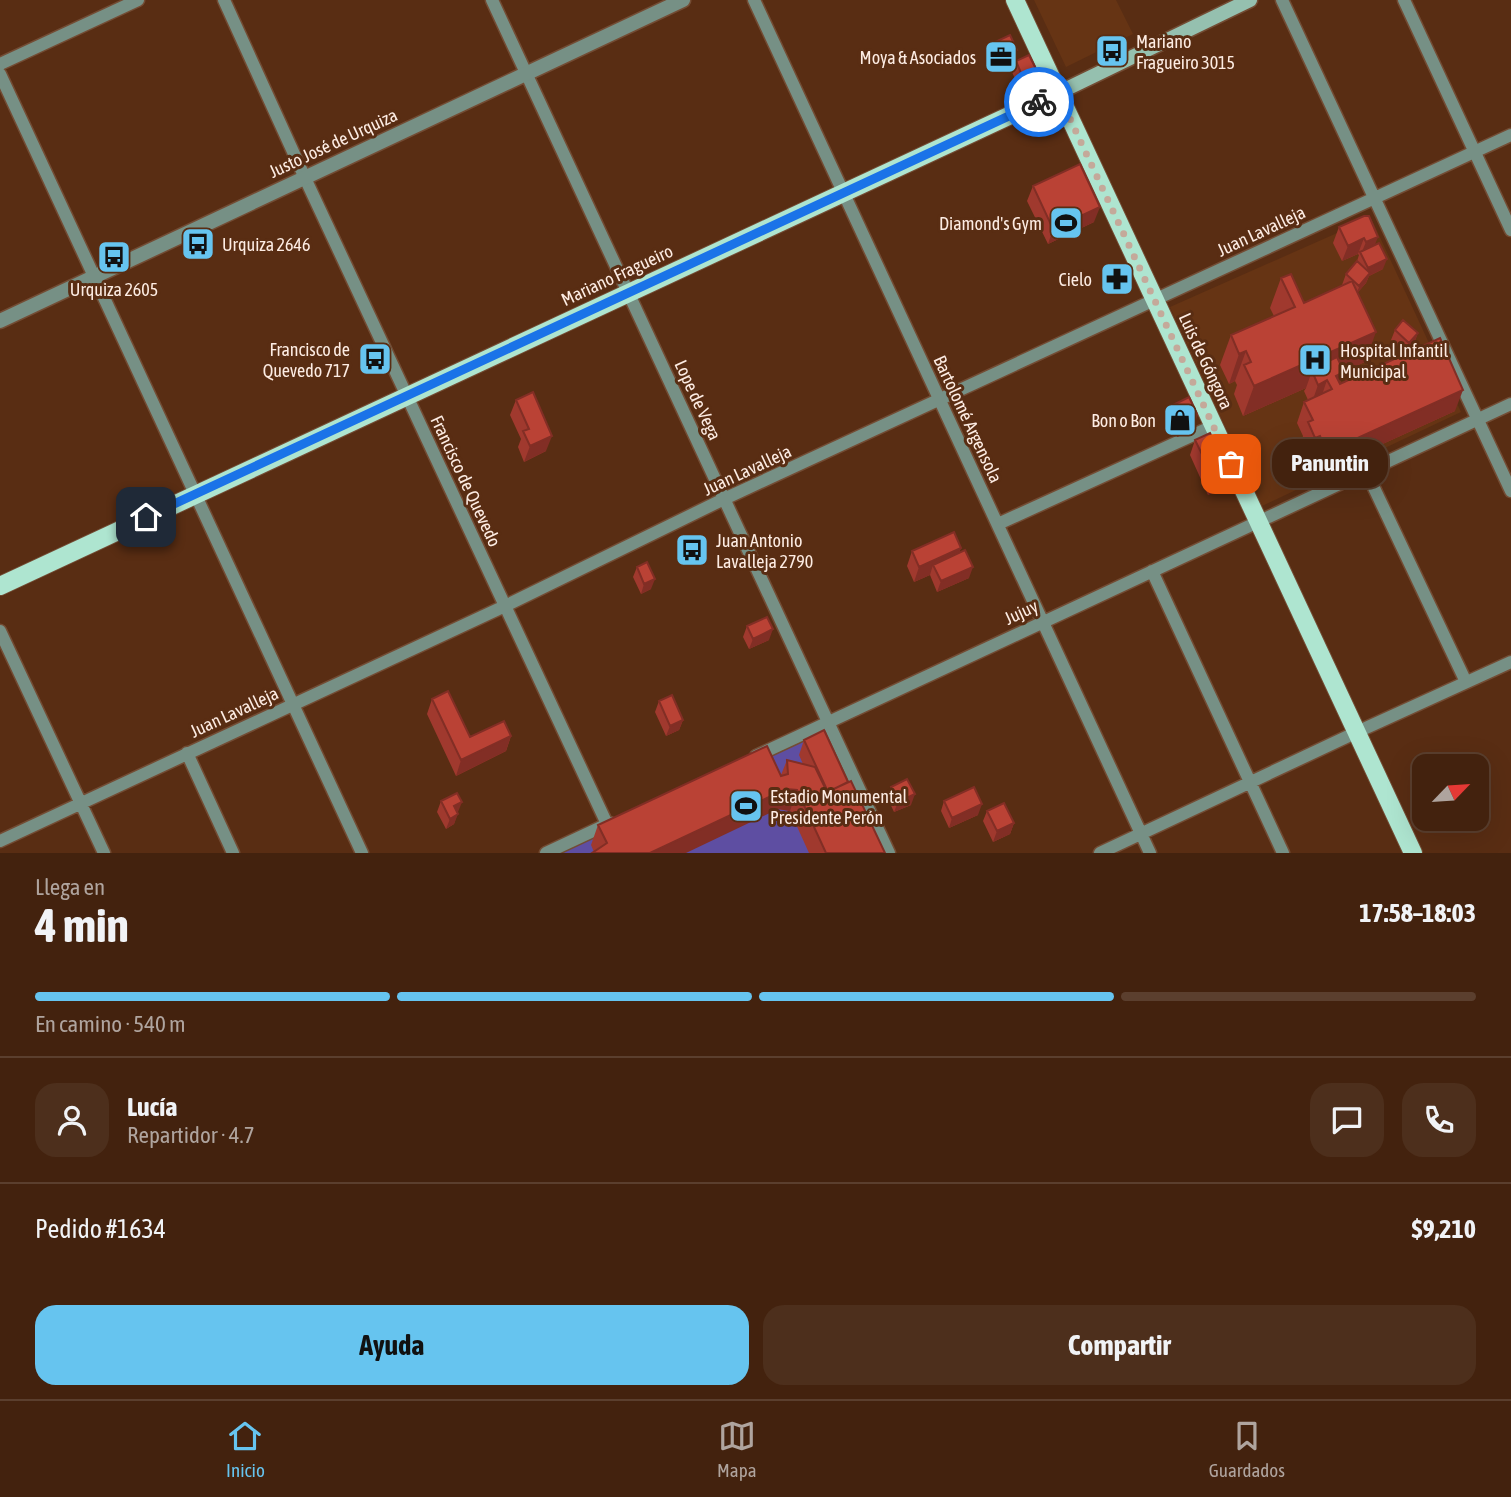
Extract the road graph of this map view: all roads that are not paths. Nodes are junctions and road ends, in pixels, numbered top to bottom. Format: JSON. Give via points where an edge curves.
{"nodes":[{"id":1,"x":138,"y":0,"type":"edge"},
{"id":2,"x":224,"y":0,"type":"edge"},
{"id":3,"x":492,"y":0,"type":"edge"},
{"id":4,"x":683,"y":0,"type":"edge"},
{"id":5,"x":754,"y":0,"type":"edge"},
{"id":6,"x":1014,"y":0,"type":"edge"},
{"id":7,"x":1251,"y":0,"type":"edge"},
{"id":8,"x":1282,"y":0,"type":"edge"},
{"id":9,"x":1404,"y":0,"type":"edge"},
{"id":10,"x":0,"y":64,"type":"edge"},
{"id":11,"x":0,"y":74,"type":"edge"},
{"id":12,"x":526,"y":74,"type":"junction"},
{"id":13,"x":1058,"y":93,"type":"junction"},
{"id":14,"x":1511,"y":135,"type":"edge"},
{"id":15,"x":1475,"y":152,"type":"junction"},
{"id":16,"x":305,"y":178,"type":"junction"},
{"id":17,"x":844,"y":193,"type":"junction"},
{"id":18,"x":1375,"y":198,"type":"junction"},
{"id":19,"x":1511,"y":230,"type":"edge"},
{"id":20,"x":94,"y":276,"type":"junction"},
{"id":21,"x":629,"y":293,"type":"junction"},
{"id":22,"x":1154,"y":300,"type":"junction"},
{"id":23,"x":0,"y":321,"type":"edge"},
{"id":24,"x":408,"y":396,"type":"junction"},
{"id":25,"x":940,"y":399,"type":"junction"},
{"id":26,"x":1511,"y":404,"type":"edge"},
{"id":27,"x":1478,"y":419,"type":"junction"},
{"id":28,"x":1213,"y":426,"type":"junction"},
{"id":29,"x":1366,"y":471,"type":"junction"},
{"id":30,"x":1511,"y":491,"type":"edge"},
{"id":31,"x":195,"y":495,"type":"junction"},
{"id":32,"x":724,"y":499,"type":"junction"},
{"id":33,"x":1258,"y":521,"type":"junction"},
{"id":34,"x":998,"y":524,"type":"junction"},
{"id":35,"x":1152,"y":571,"type":"junction"},
{"id":36,"x":0,"y":586,"type":"edge"},
{"id":37,"x":505,"y":606,"type":"junction"},
{"id":38,"x":1043,"y":622,"type":"junction"},
{"id":39,"x":0,"y":631,"type":"edge"},
{"id":40,"x":1511,"y":662,"type":"edge"},
{"id":41,"x":1466,"y":682,"type":"junction"},
{"id":42,"x":293,"y":705,"type":"junction"},
{"id":43,"x":828,"y":722,"type":"junction"},
{"id":44,"x":1357,"y":732,"type":"junction"},
{"id":45,"x":187,"y":753,"type":"junction"},
{"id":46,"x":742,"y":762,"type":"edge"},
{"id":47,"x":1250,"y":782,"type":"junction"},
{"id":48,"x":80,"y":803,"type":"junction"},
{"id":49,"x":1141,"y":834,"type":"junction"},
{"id":50,"x":0,"y":841,"type":"edge"},
{"id":51,"x":104,"y":853,"type":"edge"},
{"id":52,"x":233,"y":853,"type":"edge"},
{"id":53,"x":362,"y":853,"type":"edge"},
{"id":54,"x":547,"y":853,"type":"edge"},
{"id":55,"x":890,"y":853,"type":"edge"},
{"id":56,"x":1100,"y":853,"type":"edge"},
{"id":57,"x":1150,"y":853,"type":"edge"},
{"id":58,"x":1283,"y":853,"type":"edge"},
{"id":59,"x":1413,"y":853,"type":"edge"}],
"edges":[{"from":1,"to":10,"type":"street"},
{"from":2,"to":16,"type":"street","name":"Francisco de Quevedo"},
{"from":3,"to":12,"type":"street","name":"Lope de Vega"},
{"from":4,"to":12,"type":"street","name":"Justo José de Urquiza"},
{"from":5,"to":17,"type":"street","name":"Bartolomé Argensola"},
{"from":6,"to":13,"type":"main road","name":"Luis de Góngora"},
{"from":7,"to":13,"type":"main road","name":"Mariano Fragueiro"},
{"from":8,"to":18,"type":"street"},
{"from":9,"to":15,"type":"street"},
{"from":11,"to":20,"type":"street"},
{"from":12,"to":16,"type":"street","name":"Justo José de Urquiza"},
{"from":12,"to":21,"type":"street","name":"Lope de Vega"},
{"from":13,"to":17,"type":"main road","name":"Mariano Fragueiro"},
{"from":13,"to":22,"type":"main road","name":"Luis de Góngora"},
{"from":14,"to":15,"type":"street","name":"Juan Lavalleja"},
{"from":15,"to":18,"type":"street","name":"Juan Lavalleja"},
{"from":15,"to":19,"type":"street"},
{"from":16,"to":20,"type":"street","name":"Justo José de Urquiza"},
{"from":16,"to":24,"type":"street","name":"Francisco de Quevedo"},
{"from":17,"to":21,"type":"main road","name":"Mariano Fragueiro"},
{"from":17,"to":25,"type":"street","name":"Bartolomé Argensola"},
{"from":18,"to":22,"type":"street","name":"Juan Lavalleja"},
{"from":18,"to":27,"type":"street"},
{"from":20,"to":23,"type":"street","name":"Justo José de Urquiza"},
{"from":20,"to":31,"type":"street"},
{"from":21,"to":24,"type":"main road","name":"Mariano Fragueiro"},
{"from":21,"to":32,"type":"street","name":"Lope de Vega"},
{"from":22,"to":25,"type":"street","name":"Juan Lavalleja"},
{"from":22,"to":28,"type":"main road","name":"Luis de Góngora"},
{"from":24,"to":31,"type":"main road","name":"Mariano Fragueiro"},
{"from":24,"to":37,"type":"street","name":"Francisco de Quevedo"},
{"from":25,"to":32,"type":"street","name":"Juan Lavalleja"},
{"from":25,"to":34,"type":"street","name":"Bartolomé Argensola"},
{"from":26,"to":27,"type":"street","name":"Jujuy"},
{"from":27,"to":29,"type":"street","name":"Jujuy"},
{"from":27,"to":30,"type":"street"},
{"from":28,"to":33,"type":"main road","name":"Luis de Góngora"},
{"from":28,"to":34,"type":"street"},
{"from":29,"to":33,"type":"street","name":"Jujuy"},
{"from":29,"to":41,"type":"street"},
{"from":31,"to":36,"type":"main road","name":"Mariano Fragueiro"},
{"from":31,"to":42,"type":"street"},
{"from":32,"to":37,"type":"street","name":"Juan Lavalleja"},
{"from":32,"to":43,"type":"street","name":"Lope de Vega"},
{"from":33,"to":35,"type":"street","name":"Jujuy"},
{"from":33,"to":44,"type":"main road","name":"Luis de Góngora"},
{"from":34,"to":38,"type":"street","name":"Bartolomé Argensola"},
{"from":35,"to":38,"type":"street","name":"Jujuy"},
{"from":35,"to":47,"type":"street"},
{"from":37,"to":42,"type":"street","name":"Juan Lavalleja"},
{"from":37,"to":54,"type":"street","name":"Francisco de Quevedo","via":[[613,822]]},
{"from":38,"to":43,"type":"street","name":"Jujuy"},
{"from":38,"to":49,"type":"street","name":"Bartolomé Argensola"},
{"from":39,"to":48,"type":"street"},
{"from":40,"to":41,"type":"street"},
{"from":41,"to":44,"type":"street"},
{"from":42,"to":45,"type":"street","name":"Juan Lavalleja"},
{"from":42,"to":53,"type":"street"},
{"from":43,"to":46,"type":"street","name":"Jujuy"},
{"from":43,"to":55,"type":"street","name":"Lope de Vega"},
{"from":44,"to":47,"type":"street"},
{"from":44,"to":59,"type":"main road","name":"Luis de Góngora"},
{"from":45,"to":48,"type":"street","name":"Juan Lavalleja"},
{"from":45,"to":52,"type":"street"},
{"from":47,"to":49,"type":"street"},
{"from":47,"to":58,"type":"street"},
{"from":48,"to":50,"type":"street","name":"Juan Lavalleja"},
{"from":48,"to":51,"type":"street"},
{"from":49,"to":56,"type":"street"},
{"from":49,"to":57,"type":"street","name":"Bartolomé Argensola"}]}
